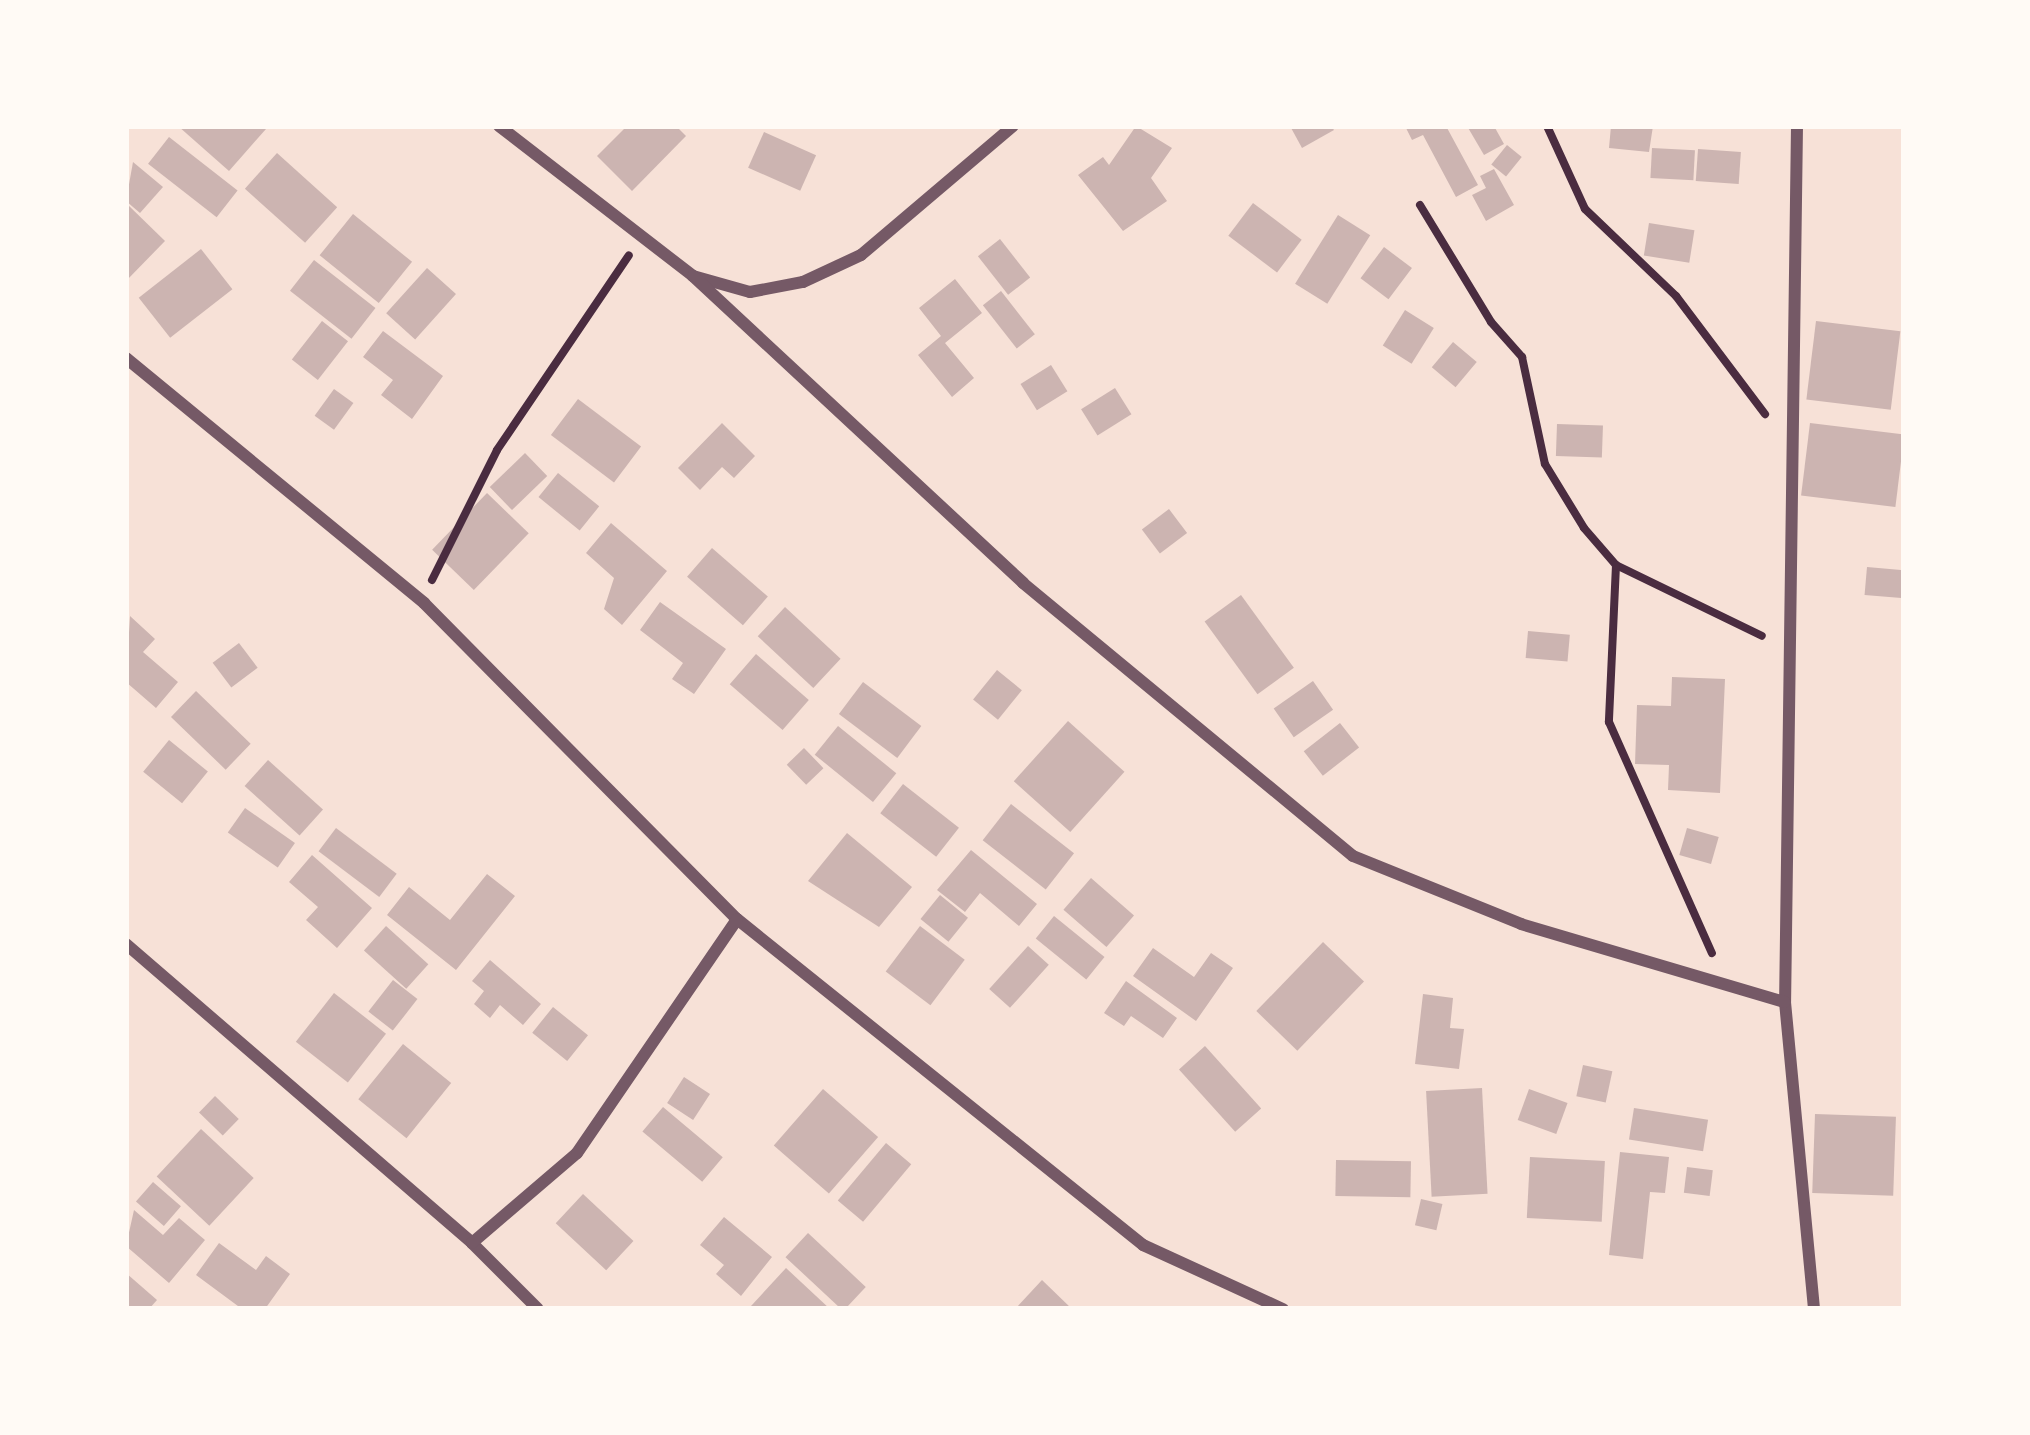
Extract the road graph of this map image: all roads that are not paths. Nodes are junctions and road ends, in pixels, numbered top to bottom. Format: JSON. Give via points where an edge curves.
{"nodes":[{"id":1,"x":499,"y":126,"type":"edge"},
{"id":2,"x":1013,"y":126,"type":"edge"},
{"id":3,"x":1797,"y":126,"type":"edge"},
{"id":4,"x":693,"y":276,"type":"junction"},
{"id":5,"x":126,"y":358,"type":"edge"},
{"id":6,"x":737,"y":920,"type":"junction"},
{"id":7,"x":126,"y":944,"type":"edge"},
{"id":8,"x":1785,"y":1002,"type":"junction"},
{"id":9,"x":472,"y":1243,"type":"junction"},
{"id":10,"x":538,"y":1309,"type":"edge"},
{"id":11,"x":1282,"y":1309,"type":"edge"},
{"id":12,"x":1814,"y":1309,"type":"edge"}],
"edges":[{"from":1,"to":4,"type":"street"},
{"from":2,"to":4,"type":"street","via":[[860,255],[803,282],[750,292]]},
{"from":3,"to":8,"type":"street"},
{"from":4,"to":8,"type":"street","via":[[1023,583],[1353,856],[1521,924]]},
{"from":5,"to":6,"type":"street","via":[[424,603]]},
{"from":6,"to":9,"type":"street","via":[[577,1154]]},
{"from":6,"to":11,"type":"street","via":[[1143,1245]]},
{"from":7,"to":9,"type":"street"},
{"from":8,"to":12,"type":"street"},
{"from":9,"to":10,"type":"street"}]}
